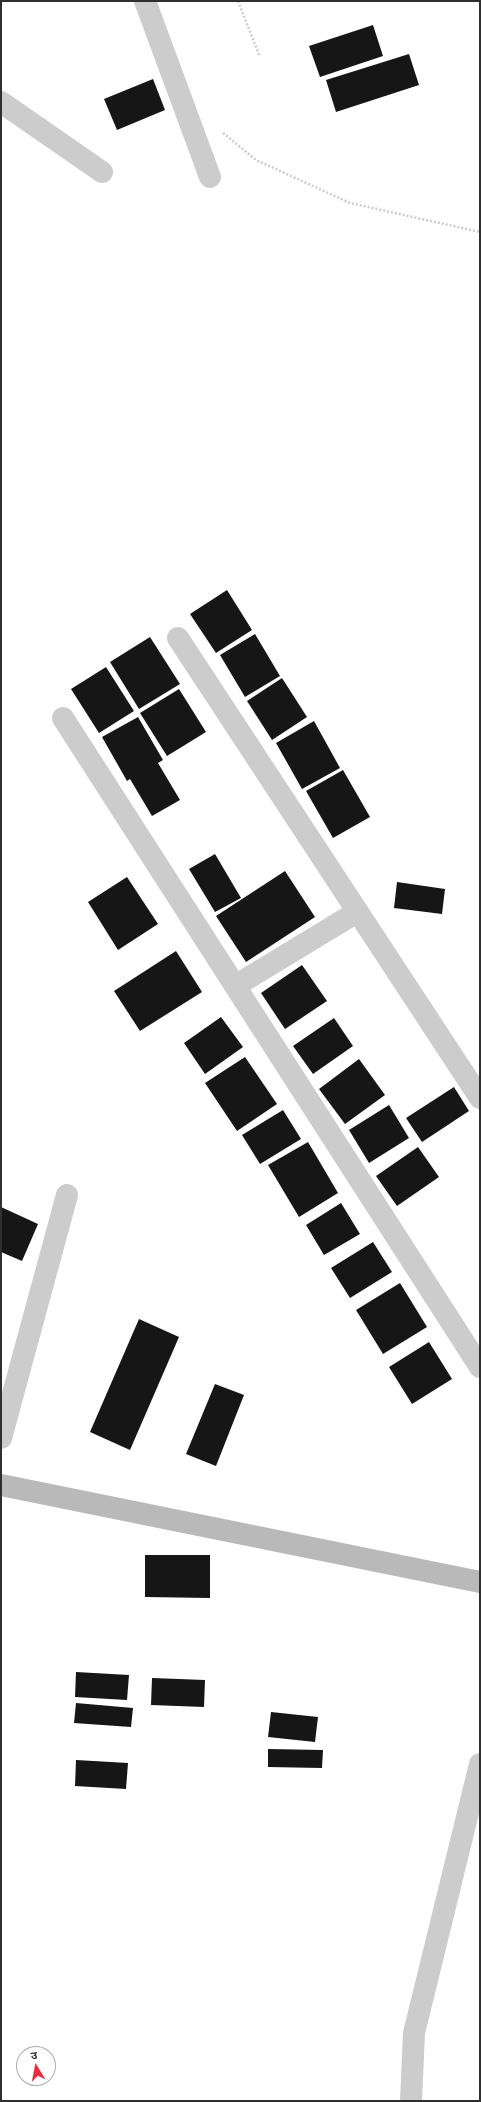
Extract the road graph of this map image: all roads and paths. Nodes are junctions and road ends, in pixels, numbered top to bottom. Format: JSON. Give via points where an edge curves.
{"nodes":[{"id":1,"x":144,"y":1,"type":"edge"},
{"id":2,"x":238,"y":1,"type":"edge"},
{"id":3,"x":260,"y":56,"type":"dead end"},
{"id":4,"x":1,"y":102,"type":"edge"},
{"id":5,"x":222,"y":132,"type":"dead end"},
{"id":6,"x":102,"y":172,"type":"dead end"},
{"id":7,"x":210,"y":177,"type":"dead end"},
{"id":8,"x":480,"y":232,"type":"edge"},
{"id":9,"x":178,"y":638,"type":"dead end"},
{"id":10,"x":63,"y":718,"type":"dead end"},
{"id":11,"x":358,"y":912,"type":"junction"},
{"id":12,"x":235,"y":986,"type":"junction"},
{"id":13,"x":480,"y":1098,"type":"edge"},
{"id":14,"x":67,"y":1195,"type":"dead end"},
{"id":15,"x":480,"y":1367,"type":"edge"},
{"id":16,"x":1,"y":1438,"type":"edge"},
{"id":17,"x":1,"y":1485,"type":"edge"},
{"id":18,"x":480,"y":1582,"type":"edge"},
{"id":19,"x":480,"y":1764,"type":"edge"},
{"id":20,"x":411,"y":2101,"type":"edge"}],
"edges":[{"from":1,"to":7,"type":"street"},
{"from":2,"to":3,"type":"path"},
{"from":4,"to":6,"type":"street"},
{"from":5,"to":8,"type":"path","via":[[256,160],[350,203]]},
{"from":9,"to":11,"type":"street"},
{"from":10,"to":12,"type":"street"},
{"from":11,"to":12,"type":"street"},
{"from":11,"to":13,"type":"street"},
{"from":12,"to":15,"type":"street"},
{"from":14,"to":16,"type":"street"},
{"from":17,"to":18,"type":"main road"},
{"from":19,"to":20,"type":"street","via":[[414,2033]]}]}
